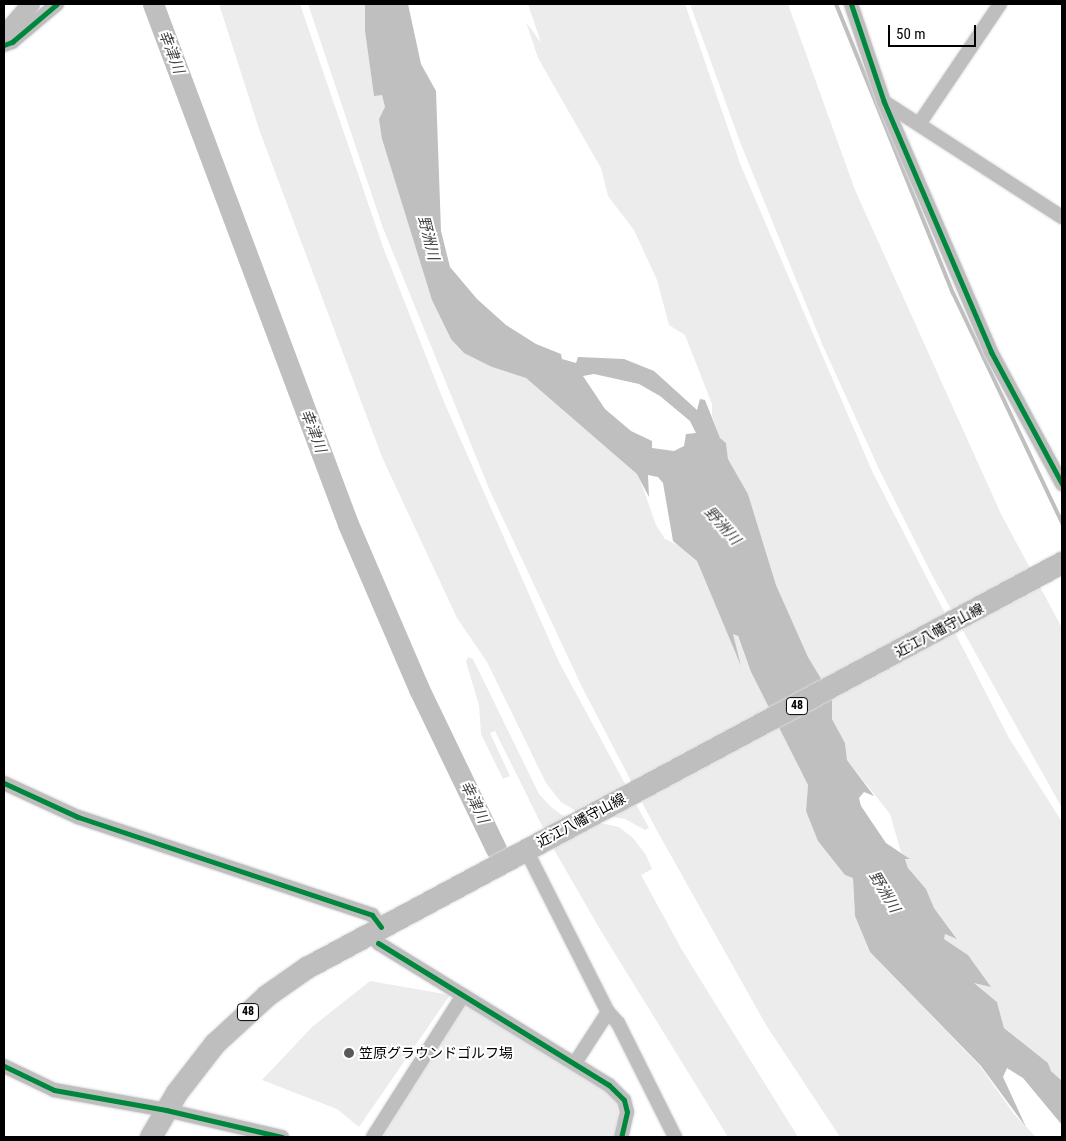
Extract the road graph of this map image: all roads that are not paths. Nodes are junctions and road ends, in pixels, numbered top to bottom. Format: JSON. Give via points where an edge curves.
{"nodes":[{"id":1,"x":31,"y":4,"type":"edge"},
{"id":2,"x":57,"y":4,"type":"edge"},
{"id":3,"x":851,"y":4,"type":"edge"},
{"id":4,"x":1000,"y":4,"type":"edge"},
{"id":5,"x":4,"y":35,"type":"edge"},
{"id":6,"x":4,"y":45,"type":"edge"},
{"id":7,"x":884,"y":102,"type":"junction"},
{"id":8,"x":919,"y":124,"type":"junction"},
{"id":9,"x":1062,"y":217,"type":"edge"},
{"id":10,"x":1062,"y":484,"type":"edge"},
{"id":11,"x":1058,"y":566,"type":"edge"},
{"id":12,"x":4,"y":783,"type":"edge"},
{"id":13,"x":526,"y":850,"type":"junction"},
{"id":14,"x":379,"y":935,"type":"junction"},
{"id":15,"x":462,"y":995,"type":"junction"},
{"id":16,"x":608,"y":1012,"type":"junction"},
{"id":17,"x":575,"y":1062,"type":"junction"},
{"id":18,"x":4,"y":1066,"type":"edge"},
{"id":19,"x":166,"y":1110,"type":"junction"},
{"id":20,"x":151,"y":1137,"type":"edge"},
{"id":21,"x":282,"y":1137,"type":"edge"},
{"id":22,"x":373,"y":1137,"type":"edge"},
{"id":23,"x":621,"y":1137,"type":"edge"},
{"id":24,"x":675,"y":1137,"type":"edge"}],
"edges":[{"from":1,"to":5,"type":"street"},
{"from":2,"to":6,"type":"street","via":[[12,42]]},
{"from":3,"to":7,"type":"street"},
{"from":4,"to":8,"type":"street"},
{"from":7,"to":8,"type":"street"},
{"from":7,"to":10,"type":"street","via":[[991,352]]},
{"from":8,"to":9,"type":"street"},
{"from":11,"to":13,"type":"main road","name":"近江八幡守山線","number":"48"},
{"from":12,"to":14,"type":"street","via":[[78,818],[372,915]]},
{"from":13,"to":14,"type":"main road","name":"近江八幡守山線","number":"48"},
{"from":13,"to":16,"type":"street"},
{"from":14,"to":15,"type":"street"},
{"from":14,"to":19,"type":"main road","name":"近江八幡守山線","number":"48","via":[[307,968],[266,996],[215,1044]]},
{"from":15,"to":17,"type":"street"},
{"from":15,"to":22,"type":"street"},
{"from":16,"to":17,"type":"street"},
{"from":16,"to":24,"type":"street","via":[[618,1023]]},
{"from":17,"to":23,"type":"street","via":[[624,1100],[627,1112]]},
{"from":18,"to":19,"type":"street","via":[[54,1090]]},
{"from":19,"to":20,"type":"main road","name":"近江八幡守山線","number":"48"},
{"from":19,"to":21,"type":"street"}]}
